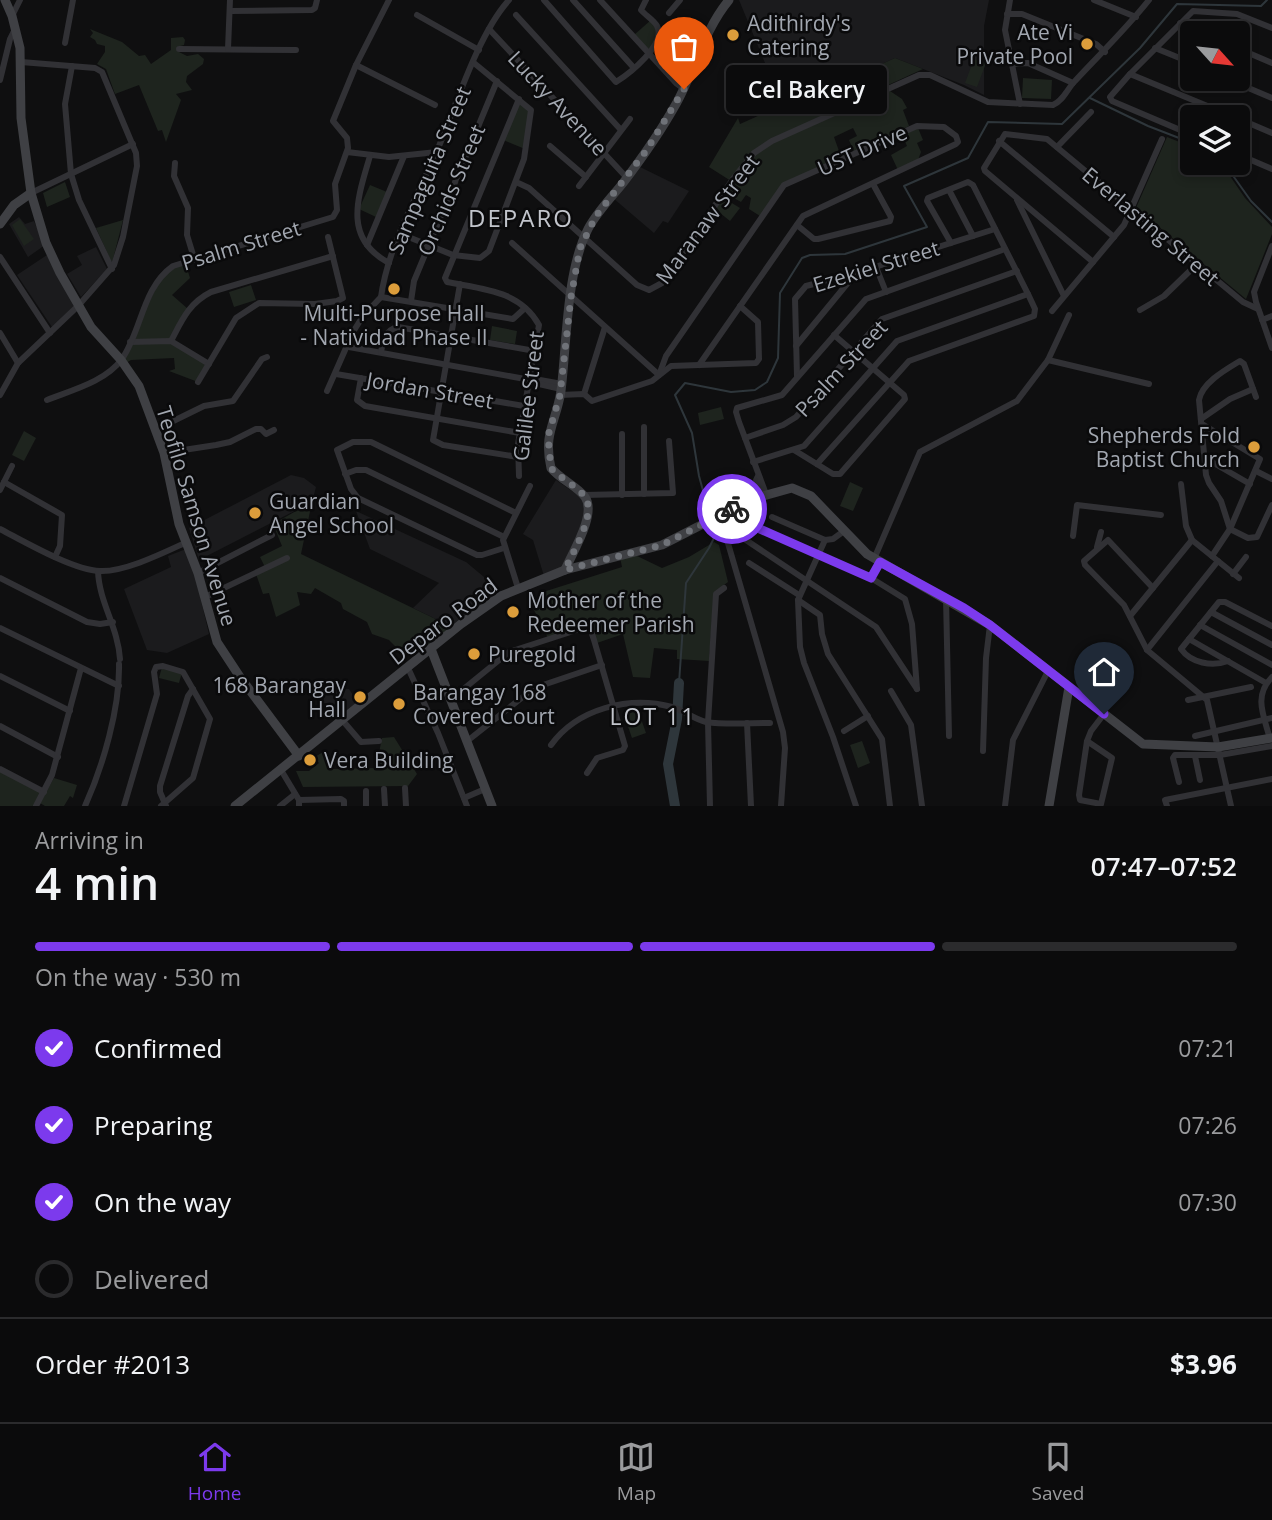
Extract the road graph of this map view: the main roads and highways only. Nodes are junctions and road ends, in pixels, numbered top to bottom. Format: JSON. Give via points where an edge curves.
{"nodes":[{"id":1,"x":5,"y":0,"type":"edge"},
{"id":2,"x":729,"y":0,"type":"edge"},
{"id":3,"x":31,"y":193,"type":"junction"},
{"id":4,"x":0,"y":224,"type":"edge"},
{"id":5,"x":565,"y":570,"type":"junction"},
{"id":6,"x":430,"y":649,"type":"junction"},
{"id":7,"x":1069,"y":687,"type":"junction"},
{"id":8,"x":1271,"y":741,"type":"edge"},
{"id":9,"x":299,"y":756,"type":"junction"},
{"id":10,"x":234,"y":806,"type":"edge"},
{"id":11,"x":492,"y":806,"type":"edge"},
{"id":12,"x":1049,"y":806,"type":"edge"}],
"edges":[{"from":1,"to":3,"type":"main road","name":"Teofilo Samson Avenue","via":[[21,62],[21,118]]},
{"from":2,"to":5,"type":"main road","via":[[711,26],[665,122],[596,216],[577,258],[561,389],[548,436],[551,468],[584,495],[589,506]]},
{"from":3,"to":4,"type":"main road","via":[[13,205]]},
{"from":3,"to":9,"type":"main road","name":"Teofilo Samson Avenue","via":[[47,243],[78,306],[139,386],[164,453],[179,524],[198,573],[213,634]]},
{"from":5,"to":6,"type":"main road","name":"Deparo Road","via":[[518,588]]},
{"from":5,"to":7,"type":"main road","name":"Deparo Road","via":[[662,545],[764,494],[785,488],[802,490],[877,561],[990,625]]},
{"from":6,"to":9,"type":"main road","name":"Deparo Road"},
{"from":6,"to":11,"type":"main road"},
{"from":7,"to":8,"type":"main road","via":[[1146,746],[1219,751]]},
{"from":7,"to":12,"type":"main road"},
{"from":9,"to":10,"type":"main road","name":"Deparo Road"}]}
